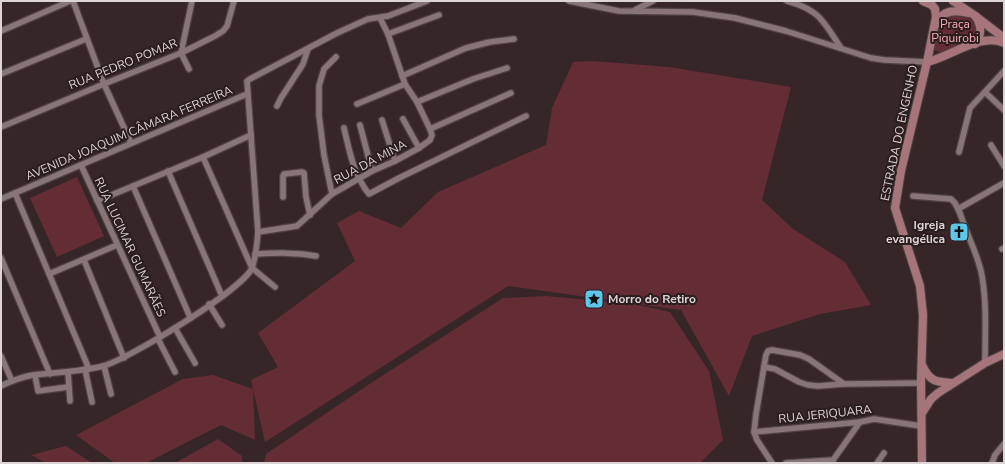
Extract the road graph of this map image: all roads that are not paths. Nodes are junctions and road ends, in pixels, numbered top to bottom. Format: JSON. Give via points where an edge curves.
{"nodes":[{"id":1,"x":72,"y":1,"type":"edge"},
{"id":2,"x":192,"y":1,"type":"edge"},
{"id":3,"x":234,"y":1,"type":"edge"},
{"id":4,"x":427,"y":1,"type":"edge"},
{"id":5,"x":569,"y":1,"type":"edge"},
{"id":6,"x":653,"y":1,"type":"edge"},
{"id":7,"x":787,"y":1,"type":"edge"},
{"id":8,"x":924,"y":1,"type":"edge"},
{"id":9,"x":952,"y":1,"type":"edge"},
{"id":10,"x":634,"y":10,"type":"junction"},
{"id":11,"x":439,"y":15,"type":"dead end"},
{"id":12,"x":975,"y":16,"type":"junction"},
{"id":13,"x":380,"y":18,"type":"junction"},
{"id":14,"x":1,"y":31,"type":"edge"},
{"id":15,"x":933,"y":33,"type":"junction"},
{"id":16,"x":388,"y":34,"type":"junction"},
{"id":17,"x":514,"y":38,"type":"dead end"},
{"id":18,"x":1004,"y":38,"type":"edge"},
{"id":19,"x":86,"y":39,"type":"junction"},
{"id":20,"x":1004,"y":43,"type":"edge"},
{"id":21,"x":931,"y":44,"type":"junction"},
{"id":22,"x":975,"y":44,"type":"junction"},
{"id":23,"x":841,"y":48,"type":"junction"},
{"id":24,"x":308,"y":49,"type":"junction"},
{"id":25,"x":181,"y":53,"type":"junction"},
{"id":26,"x":943,"y":56,"type":"junction"},
{"id":27,"x":336,"y":57,"type":"dead end"},
{"id":28,"x":927,"y":62,"type":"junction"},
{"id":29,"x":506,"y":68,"type":"dead end"},
{"id":30,"x":189,"y":69,"type":"dead end"},
{"id":31,"x":1004,"y":71,"type":"edge"},
{"id":32,"x":1,"y":74,"type":"edge"},
{"id":33,"x":402,"y":76,"type":"junction"},
{"id":34,"x":104,"y":84,"type":"junction"},
{"id":35,"x":405,"y":84,"type":"junction"},
{"id":36,"x":511,"y":93,"type":"dead end"},
{"id":37,"x":986,"y":93,"type":"junction"},
{"id":38,"x":247,"y":94,"type":"junction"},
{"id":39,"x":417,"y":102,"type":"junction"},
{"id":40,"x":357,"y":104,"type":"dead end"},
{"id":41,"x":277,"y":106,"type":"dead end"},
{"id":42,"x":1004,"y":110,"type":"edge"},
{"id":43,"x":526,"y":116,"type":"dead end"},
{"id":44,"x":403,"y":119,"type":"dead end"},
{"id":45,"x":382,"y":120,"type":"dead end"},
{"id":46,"x":360,"y":125,"type":"dead end"},
{"id":47,"x":1,"y":127,"type":"edge"},
{"id":48,"x":344,"y":128,"type":"dead end"},
{"id":49,"x":430,"y":129,"type":"junction"},
{"id":50,"x":251,"y":135,"type":"junction"},
{"id":51,"x":131,"y":144,"type":"junction"},
{"id":52,"x":991,"y":145,"type":"dead end"},
{"id":53,"x":419,"y":148,"type":"junction"},
{"id":54,"x":959,"y":152,"type":"dead end"},
{"id":55,"x":203,"y":157,"type":"junction"},
{"id":56,"x":395,"y":162,"type":"junction"},
{"id":57,"x":81,"y":165,"type":"junction"},
{"id":58,"x":1004,"y":166,"type":"edge"},
{"id":59,"x":168,"y":171,"type":"junction"},
{"id":60,"x":372,"y":171,"type":"junction"},
{"id":61,"x":359,"y":178,"type":"junction"},
{"id":62,"x":1004,"y":183,"type":"edge"},
{"id":63,"x":133,"y":186,"type":"junction"},
{"id":64,"x":15,"y":193,"type":"junction"},
{"id":65,"x":332,"y":194,"type":"junction"},
{"id":66,"x":913,"y":196,"type":"dead end"},
{"id":67,"x":282,"y":197,"type":"dead end"},
{"id":68,"x":1,"y":199,"type":"edge"},
{"id":69,"x":97,"y":201,"type":"junction"},
{"id":70,"x":958,"y":209,"type":"junction"},
{"id":71,"x":310,"y":215,"type":"junction"},
{"id":72,"x":258,"y":232,"type":"junction"},
{"id":73,"x":116,"y":245,"type":"junction"},
{"id":74,"x":255,"y":254,"type":"junction"},
{"id":75,"x":316,"y":256,"type":"dead end"},
{"id":76,"x":1,"y":258,"type":"edge"},
{"id":77,"x":84,"y":260,"type":"junction"},
{"id":78,"x":252,"y":268,"type":"junction"},
{"id":79,"x":49,"y":274,"type":"junction"},
{"id":80,"x":275,"y":287,"type":"dead end"},
{"id":81,"x":222,"y":296,"type":"junction"},
{"id":82,"x":209,"y":304,"type":"junction"},
{"id":83,"x":190,"y":317,"type":"junction"},
{"id":84,"x":222,"y":326,"type":"dead end"},
{"id":85,"x":175,"y":328,"type":"junction"},
{"id":86,"x":159,"y":338,"type":"junction"},
{"id":87,"x":1004,"y":354,"type":"edge"},
{"id":88,"x":1,"y":356,"type":"edge"},
{"id":89,"x":124,"y":358,"type":"junction"},
{"id":90,"x":195,"y":363,"type":"dead end"},
{"id":91,"x":985,"y":363,"type":"junction"},
{"id":92,"x":921,"y":364,"type":"junction"},
{"id":93,"x":104,"y":366,"type":"junction"},
{"id":94,"x":764,"y":367,"type":"junction"},
{"id":95,"x":87,"y":369,"type":"junction"},
{"id":96,"x":68,"y":372,"type":"junction"},
{"id":97,"x":176,"y":372,"type":"dead end"},
{"id":98,"x":50,"y":374,"type":"junction"},
{"id":99,"x":35,"y":375,"type":"junction"},
{"id":100,"x":12,"y":381,"type":"junction"},
{"id":101,"x":921,"y":382,"type":"junction"},
{"id":102,"x":937,"y":382,"type":"junction"},
{"id":103,"x":953,"y":383,"type":"junction"},
{"id":104,"x":844,"y":384,"type":"junction"},
{"id":105,"x":1,"y":386,"type":"edge"},
{"id":106,"x":68,"y":387,"type":"junction"},
{"id":107,"x":111,"y":394,"type":"dead end"},
{"id":108,"x":70,"y":401,"type":"dead end"},
{"id":109,"x":92,"y":402,"type":"dead end"},
{"id":110,"x":921,"y":413,"type":"junction"},
{"id":111,"x":860,"y":422,"type":"junction"},
{"id":112,"x":921,"y":426,"type":"junction"},
{"id":113,"x":754,"y":432,"type":"junction"},
{"id":114,"x":1004,"y":444,"type":"edge"},
{"id":115,"x":884,"y":453,"type":"dead end"},
{"id":116,"x":832,"y":462,"type":"edge"},
{"id":117,"x":772,"y":463,"type":"edge"},
{"id":118,"x":786,"y":463,"type":"edge"},
{"id":119,"x":877,"y":463,"type":"edge"},
{"id":120,"x":922,"y":463,"type":"edge"},
{"id":121,"x":992,"y":463,"type":"edge"}],
"edges":[{"from":1,"to":14,"type":"street"},
{"from":1,"to":19,"type":"street"},
{"from":2,"to":25,"type":"street"},
{"from":3,"to":25,"type":"street","name":"RUA PEDRO POMAR","via":[[227,26],[223,31]]},
{"from":4,"to":13,"type":"street","name":"AVENIDA JOAQUIM CÂMARA FERREIRA"},
{"from":5,"to":10,"type":"street","via":[[619,11]]},
{"from":6,"to":10,"type":"street"},
{"from":7,"to":23,"type":"street","via":[[814,11]]},
{"from":8,"to":15,"type":"street","via":[[934,8],[936,17]]},
{"from":9,"to":12,"type":"street"},
{"from":10,"to":23,"type":"street","via":[[693,12],[735,18]]},
{"from":11,"to":16,"type":"street"},
{"from":12,"to":15,"type":"street","via":[[955,11],[945,13],[938,20]]},
{"from":12,"to":18,"type":"street"},
{"from":12,"to":22,"type":"street","via":[[981,30]]},
{"from":13,"to":16,"type":"street"},
{"from":13,"to":24,"type":"street","name":"AVENIDA JOAQUIM CÂMARA FERREIRA","via":[[368,19]]},
{"from":15,"to":21,"type":"street"},
{"from":16,"to":33,"type":"street"},
{"from":17,"to":33,"type":"street","via":[[466,48]]},
{"from":19,"to":32,"type":"street"},
{"from":19,"to":34,"type":"street"},
{"from":20,"to":22,"type":"street","via":[[988,40]]},
{"from":21,"to":26,"type":"street","via":[[933,52]]},
{"from":21,"to":28,"type":"street","name":"ESTRADA DO ENGENHO"},
{"from":22,"to":26,"type":"street"},
{"from":23,"to":28,"type":"street","via":[[871,58]]},
{"from":24,"to":38,"type":"street","name":"AVENIDA JOAQUIM CÂMARA FERREIRA","via":[[247,81]]},
{"from":24,"to":41,"type":"street","via":[[304,64]]},
{"from":25,"to":30,"type":"street"},
{"from":25,"to":34,"type":"street","name":"RUA PEDRO POMAR"},
{"from":26,"to":28,"type":"street"},
{"from":27,"to":65,"type":"street","via":[[324,69],[319,86],[324,155]]},
{"from":28,"to":92,"type":"street","name":"ESTRADA DO ENGENHO","via":[[901,171],[895,208],[920,286],[923,315]]},
{"from":29,"to":39,"type":"street","via":[[473,78]]},
{"from":31,"to":37,"type":"street"},
{"from":33,"to":35,"type":"street"},
{"from":34,"to":47,"type":"street","name":"RUA PEDRO POMAR"},
{"from":34,"to":51,"type":"street"},
{"from":35,"to":39,"type":"street"},
{"from":35,"to":40,"type":"street"},
{"from":36,"to":49,"type":"street"},
{"from":37,"to":42,"type":"street"},
{"from":37,"to":54,"type":"street","via":[[970,108]]},
{"from":38,"to":50,"type":"street"},
{"from":38,"to":51,"type":"street","name":"AVENIDA JOAQUIM CÂMARA FERREIRA"},
{"from":39,"to":49,"type":"street"},
{"from":43,"to":61,"type":"street","via":[[371,194]]},
{"from":44,"to":53,"type":"street"},
{"from":45,"to":56,"type":"street"},
{"from":46,"to":60,"type":"street"},
{"from":48,"to":61,"type":"street"},
{"from":49,"to":53,"type":"street","name":"RUA DA MINA","via":[[430,140]]},
{"from":50,"to":55,"type":"street"},
{"from":50,"to":72,"type":"street"},
{"from":51,"to":57,"type":"street","name":"AVENIDA JOAQUIM CÂMARA FERREIRA"},
{"from":52,"to":58,"type":"street"},
{"from":53,"to":56,"type":"street","name":"RUA DA MINA"},
{"from":55,"to":59,"type":"street"},
{"from":55,"to":78,"type":"street"},
{"from":56,"to":60,"type":"street","name":"RUA DA MINA"},
{"from":57,"to":64,"type":"street","name":"AVENIDA JOAQUIM CÂMARA FERREIRA"},
{"from":57,"to":69,"type":"street","name":"RUA LUCIMAR GUMARÃES"},
{"from":59,"to":63,"type":"street"},
{"from":59,"to":81,"type":"street"},
{"from":60,"to":61,"type":"street","name":"RUA DA MINA"},
{"from":61,"to":65,"type":"street","name":"RUA DA MINA"},
{"from":62,"to":70,"type":"street"},
{"from":63,"to":69,"type":"street"},
{"from":63,"to":83,"type":"street"},
{"from":64,"to":68,"type":"street","name":"AVENIDA JOAQUIM CÂMARA FERREIRA"},
{"from":64,"to":79,"type":"street"},
{"from":65,"to":71,"type":"street","name":"RUA DA MINA"},
{"from":66,"to":70,"type":"street","via":[[951,199]]},
{"from":67,"to":71,"type":"street","via":[[284,174],[304,172]]},
{"from":69,"to":73,"type":"street","name":"RUA LUCIMAR GUMARÃES"},
{"from":70,"to":91,"type":"street","via":[[982,275],[985,301]]},
{"from":71,"to":72,"type":"street","name":"RUA DA MINA","via":[[293,228]]},
{"from":72,"to":74,"type":"street"},
{"from":73,"to":77,"type":"street"},
{"from":73,"to":86,"type":"street","name":"RUA LUCIMAR GUMARÃES"},
{"from":74,"to":75,"type":"street","via":[[284,252]]},
{"from":74,"to":78,"type":"street"},
{"from":76,"to":98,"type":"street"},
{"from":77,"to":79,"type":"street"},
{"from":77,"to":89,"type":"street"},
{"from":78,"to":80,"type":"street"},
{"from":78,"to":81,"type":"street"},
{"from":79,"to":95,"type":"street"},
{"from":81,"to":82,"type":"street"},
{"from":82,"to":83,"type":"street"},
{"from":82,"to":84,"type":"street"},
{"from":83,"to":85,"type":"street"},
{"from":85,"to":86,"type":"street"},
{"from":85,"to":90,"type":"street"},
{"from":86,"to":89,"type":"street"},
{"from":86,"to":97,"type":"street","name":"RUA LUCIMAR GUMARÃES"},
{"from":87,"to":91,"type":"street"},
{"from":88,"to":100,"type":"street"},
{"from":89,"to":93,"type":"street"},
{"from":91,"to":103,"type":"street"},
{"from":92,"to":101,"type":"street","name":"ESTRADA DO ENGENHO"},
{"from":92,"to":102,"type":"street"},
{"from":93,"to":95,"type":"street"},
{"from":93,"to":107,"type":"street"},
{"from":94,"to":104,"type":"street","via":[[775,369],[808,385]]},
{"from":94,"to":104,"type":"street","via":[[768,351],[800,354]]},
{"from":94,"to":113,"type":"street"},
{"from":95,"to":96,"type":"street"},
{"from":95,"to":109,"type":"street"},
{"from":96,"to":98,"type":"street"},
{"from":96,"to":106,"type":"street"},
{"from":98,"to":99,"type":"street"},
{"from":99,"to":100,"type":"street"},
{"from":99,"to":106,"type":"street","via":[[38,392]]},
{"from":100,"to":105,"type":"street"},
{"from":101,"to":102,"type":"street"},
{"from":101,"to":104,"type":"street"},
{"from":101,"to":110,"type":"street","name":"ESTRADA DO ENGENHO"},
{"from":102,"to":103,"type":"street"},
{"from":103,"to":110,"type":"street","via":[[931,399]]},
{"from":106,"to":108,"type":"street"},
{"from":110,"to":112,"type":"street","name":"ESTRADA DO ENGENHO"},
{"from":111,"to":112,"type":"street","name":"RUA JERIQUARA","via":[[880,420]]},
{"from":111,"to":113,"type":"street","name":"RUA JERIQUARA"},
{"from":111,"to":116,"type":"street"},
{"from":112,"to":120,"type":"street","name":"ESTRADA DO ENGENHO"},
{"from":113,"to":117,"type":"street"},
{"from":114,"to":121,"type":"street"},
{"from":115,"to":119,"type":"street"},
{"from":116,"to":118,"type":"street"}]}
